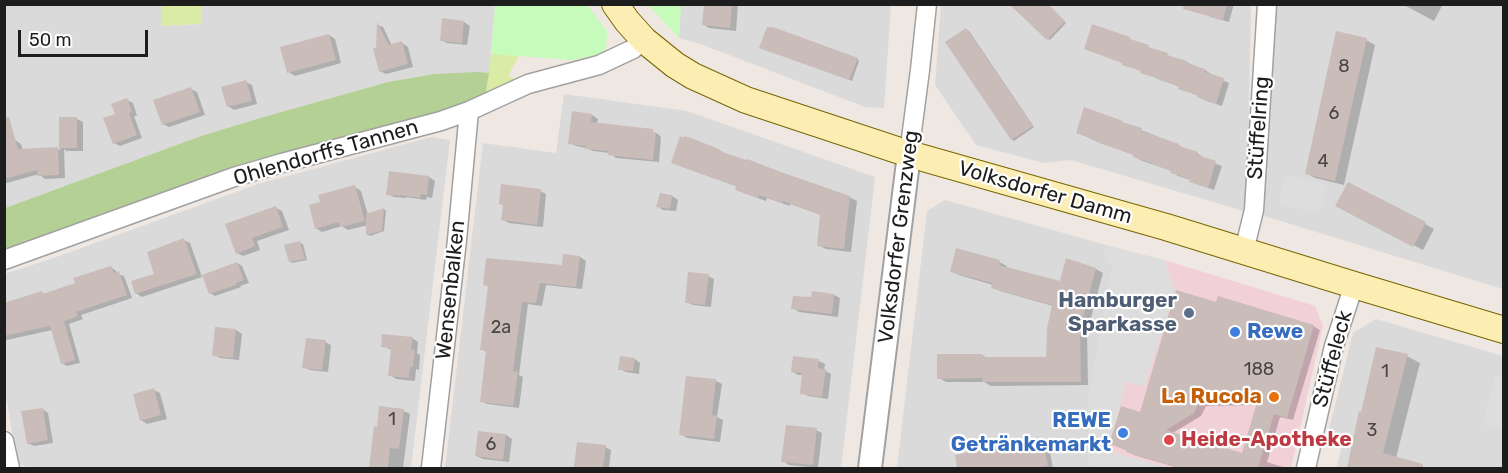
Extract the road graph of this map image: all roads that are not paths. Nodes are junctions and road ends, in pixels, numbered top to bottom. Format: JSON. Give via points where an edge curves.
{"nodes":[{"id":1,"x":615,"y":4,"type":"edge"},
{"id":2,"x":927,"y":4,"type":"edge"},
{"id":3,"x":1266,"y":4,"type":"edge"},
{"id":4,"x":644,"y":40,"type":"junction"},
{"id":5,"x":469,"y":111,"type":"junction"},
{"id":6,"x":909,"y":154,"type":"junction"},
{"id":7,"x":1244,"y":251,"type":"junction"},
{"id":8,"x":4,"y":260,"type":"edge"},
{"id":9,"x":1354,"y":285,"type":"junction"},
{"id":10,"x":1503,"y":330,"type":"edge"},
{"id":11,"x":4,"y":441,"type":"edge"},
{"id":12,"x":10,"y":468,"type":"edge"},
{"id":13,"x":431,"y":468,"type":"edge"},
{"id":14,"x":870,"y":468,"type":"edge"},
{"id":15,"x":1306,"y":468,"type":"edge"}],
"edges":[{"from":1,"to":4,"type":"main road","name":"Volksdorfer Damm"},
{"from":2,"to":6,"type":"street","name":"Volksdorfer Grenzweg"},
{"from":3,"to":7,"type":"street","name":"Stüffelring","via":[[1254,210]]},
{"from":4,"to":5,"type":"street","name":"Ohlendorffs Tannen","via":[[599,65],[528,84]]},
{"from":4,"to":6,"type":"main road","name":"Volksdorfer Damm","via":[[675,65],[713,86]]},
{"from":5,"to":8,"type":"street","name":"Ohlendorffs Tannen","via":[[234,177]]},
{"from":5,"to":13,"type":"street","name":"Wensenbalken"},
{"from":6,"to":7,"type":"main road","name":"Volksdorfer Damm"},
{"from":6,"to":14,"type":"street","name":"Volksdorfer Grenzweg"},
{"from":7,"to":9,"type":"main road","name":"Volksdorfer Damm"},
{"from":9,"to":10,"type":"main road","name":"Volksdorfer Damm"},
{"from":9,"to":15,"type":"street","name":"Stüffeleck","via":[[1334,346]]},
{"from":11,"to":12,"type":"street"}]}
